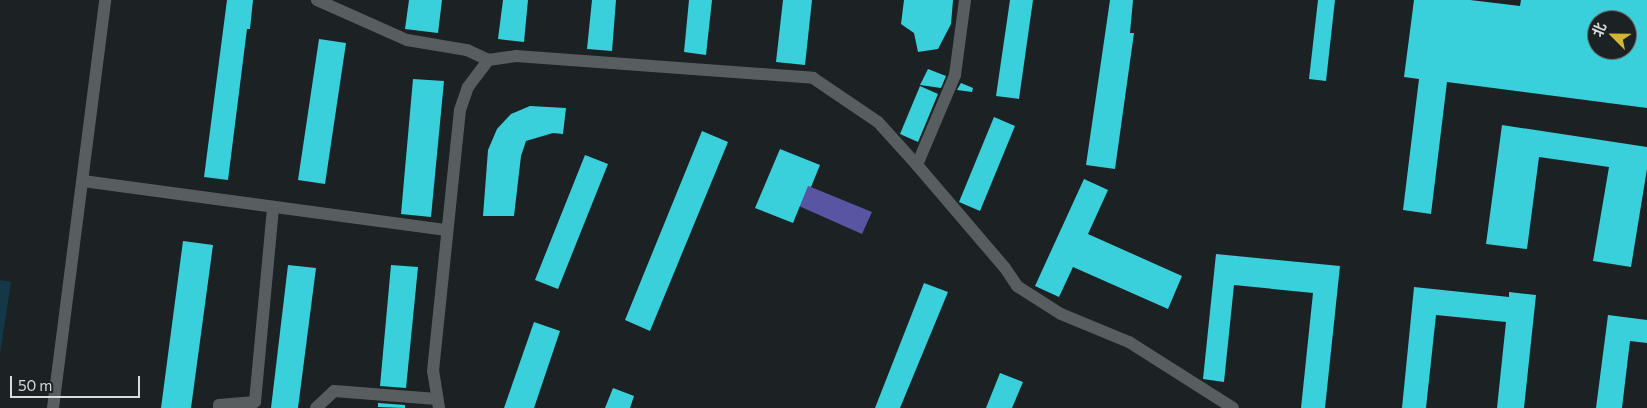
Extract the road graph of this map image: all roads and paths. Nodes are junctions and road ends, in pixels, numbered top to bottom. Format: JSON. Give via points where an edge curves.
{"nodes":[{"id":1,"x":106,"y":0,"type":"edge"},
{"id":2,"x":317,"y":0,"type":"edge"},
{"id":3,"x":965,"y":0,"type":"edge"},
{"id":4,"x":488,"y":60,"type":"junction"},
{"id":5,"x":917,"y":165,"type":"junction"},
{"id":6,"x":83,"y":181,"type":"junction"},
{"id":7,"x":273,"y":207,"type":"junction"},
{"id":8,"x":447,"y":230,"type":"junction"},
{"id":9,"x":438,"y":403,"type":"edge"},
{"id":10,"x":52,"y":408,"type":"edge"},
{"id":11,"x":219,"y":408,"type":"edge"},
{"id":12,"x":316,"y":408,"type":"edge"},
{"id":13,"x":1233,"y":408,"type":"edge"}],
"edges":[{"from":1,"to":6,"type":"street"},
{"from":2,"to":4,"type":"street","via":[[407,40],[467,50]]},
{"from":3,"to":5,"type":"street","via":[[955,75]]},
{"from":4,"to":5,"type":"street","via":[[516,56],[813,78],[878,122]]},
{"from":4,"to":8,"type":"street","via":[[468,87],[460,110]]},
{"from":5,"to":13,"type":"street","via":[[1005,268],[1016,286],[1061,314],[1129,342]]},
{"from":6,"to":7,"type":"street"},
{"from":6,"to":10,"type":"street"},
{"from":7,"to":8,"type":"street"},
{"from":7,"to":11,"type":"street","via":[[255,402],[219,405]]},
{"from":8,"to":9,"type":"street","via":[[433,371]]},
{"from":9,"to":12,"type":"street","via":[[334,392]]}]}
